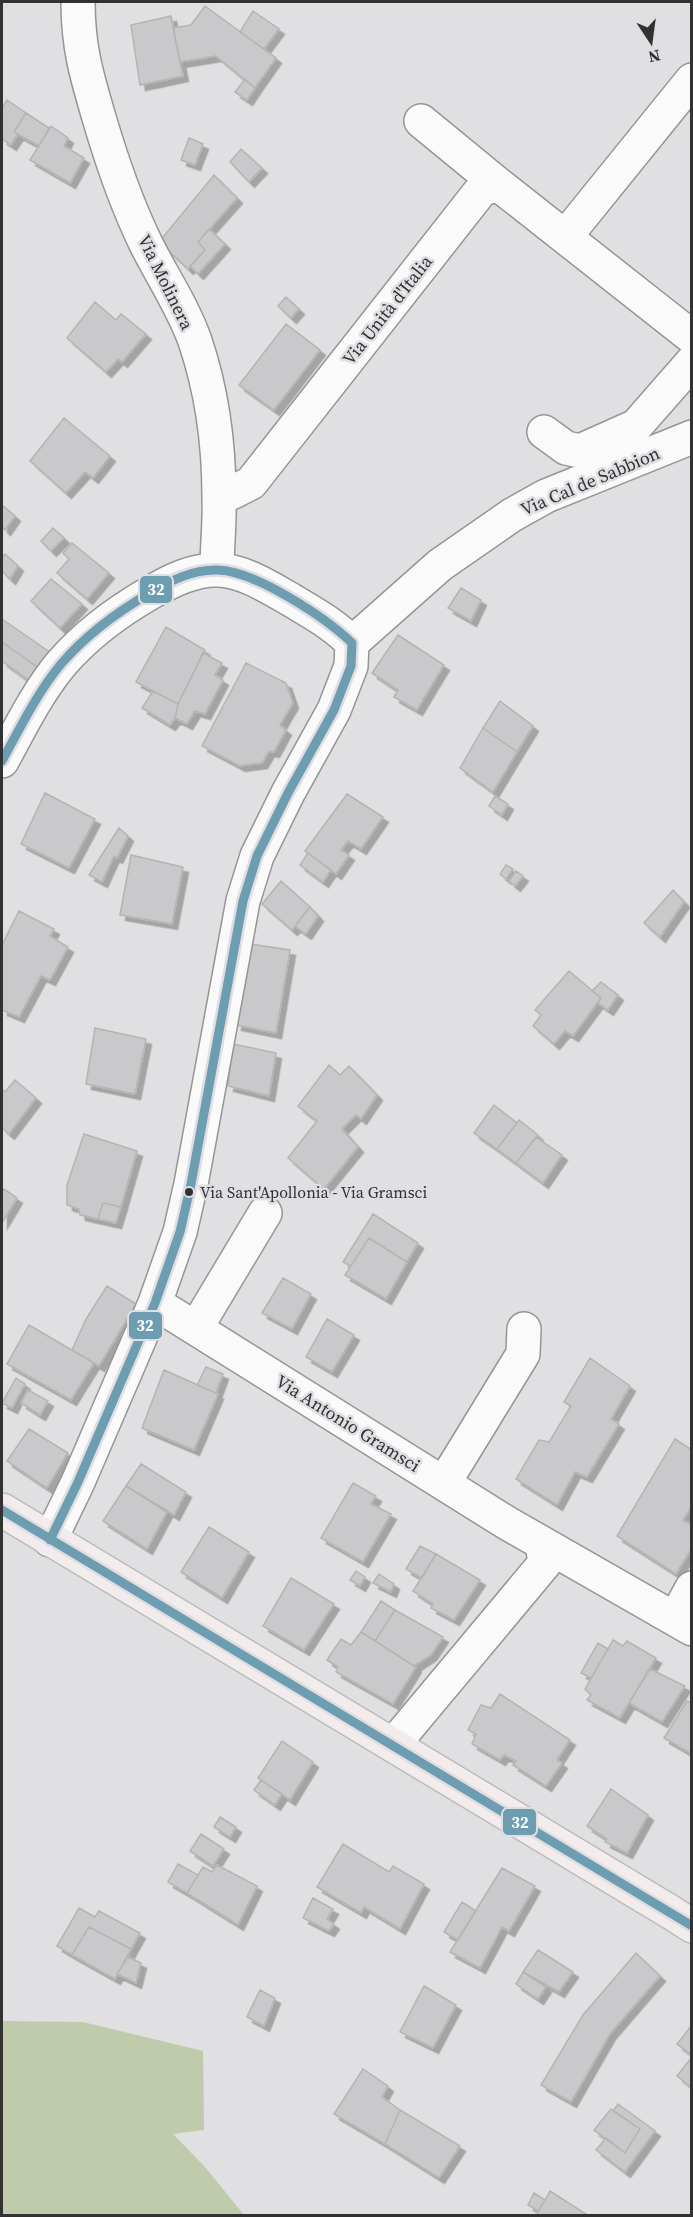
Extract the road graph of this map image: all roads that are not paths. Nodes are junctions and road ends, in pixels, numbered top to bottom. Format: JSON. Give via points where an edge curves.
{"nodes":[{"id":1,"x":78,"y":2,"type":"edge"},
{"id":2,"x":692,"y":80,"type":"edge"},
{"id":3,"x":421,"y":121,"type":"dead end"},
{"id":4,"x":499,"y":185,"type":"junction"},
{"id":5,"x":565,"y":237,"type":"junction"},
{"id":6,"x":692,"y":337,"type":"edge"},
{"id":7,"x":692,"y":362,"type":"edge"},
{"id":8,"x":544,"y":432,"type":"dead end"},
{"id":9,"x":692,"y":437,"type":"edge"},
{"id":10,"x":219,"y":499,"type":"junction"},
{"id":11,"x":217,"y":570,"type":"junction"},
{"id":12,"x":352,"y":643,"type":"junction"},
{"id":13,"x":2,"y":761,"type":"edge"},
{"id":14,"x":265,"y":1213,"type":"dead end"},
{"id":15,"x":155,"y":1303,"type":"junction"},
{"id":16,"x":196,"y":1328,"type":"junction"},
{"id":17,"x":524,"y":1329,"type":"dead end"},
{"id":18,"x":444,"y":1483,"type":"junction"},
{"id":19,"x":2,"y":1510,"type":"edge"},
{"id":20,"x":50,"y":1540,"type":"junction"},
{"id":21,"x":542,"y":1543,"type":"junction"},
{"id":22,"x":692,"y":1588,"type":"edge"},
{"id":23,"x":683,"y":1624,"type":"edge"},
{"id":24,"x":393,"y":1745,"type":"junction"},
{"id":25,"x":692,"y":1926,"type":"edge"}],
"edges":[{"from":1,"to":10,"type":"street","name":"Via Molinera","via":[[78,34],[86,76],[117,179],[194,340],[210,390]]},
{"from":2,"to":5,"type":"street"},
{"from":3,"to":4,"type":"street"},
{"from":4,"to":5,"type":"street"},
{"from":4,"to":10,"type":"street","name":"Via Unità d'Italia","via":[[482,189],[251,483]]},
{"from":5,"to":6,"type":"street"},
{"from":7,"to":8,"type":"street","via":[[636,426],[580,451],[566,448]]},
{"from":9,"to":12,"type":"street","name":"Via Cal de Sabbion","via":[[546,496],[512,515],[440,566]]},
{"from":10,"to":11,"type":"street","name":"Via Molinera"},
{"from":11,"to":12,"type":"street","via":[[241,574],[268,587],[338,628]]},
{"from":11,"to":13,"type":"street","via":[[191,574],[166,584],[134,602],[80,644],[39,695]]},
{"from":12,"to":15,"type":"street","via":[[351,666],[334,710],[257,856],[243,901],[191,1184],[180,1233]]},
{"from":14,"to":16,"type":"street"},
{"from":15,"to":16,"type":"street","name":"Via Antonio Gramsci"},
{"from":15,"to":20,"type":"street"},
{"from":16,"to":18,"type":"street","name":"Via Antonio Gramsci"},
{"from":17,"to":18,"type":"street","via":[[523,1354]]},
{"from":18,"to":21,"type":"street","name":"Via Antonio Gramsci"},
{"from":19,"to":20,"type":"main road"},
{"from":20,"to":24,"type":"main road"},
{"from":21,"to":23,"type":"street","name":"Via Antonio Gramsci"},
{"from":21,"to":24,"type":"street","via":[[545,1563]]},
{"from":22,"to":23,"type":"street"},
{"from":24,"to":25,"type":"main road"}]}
